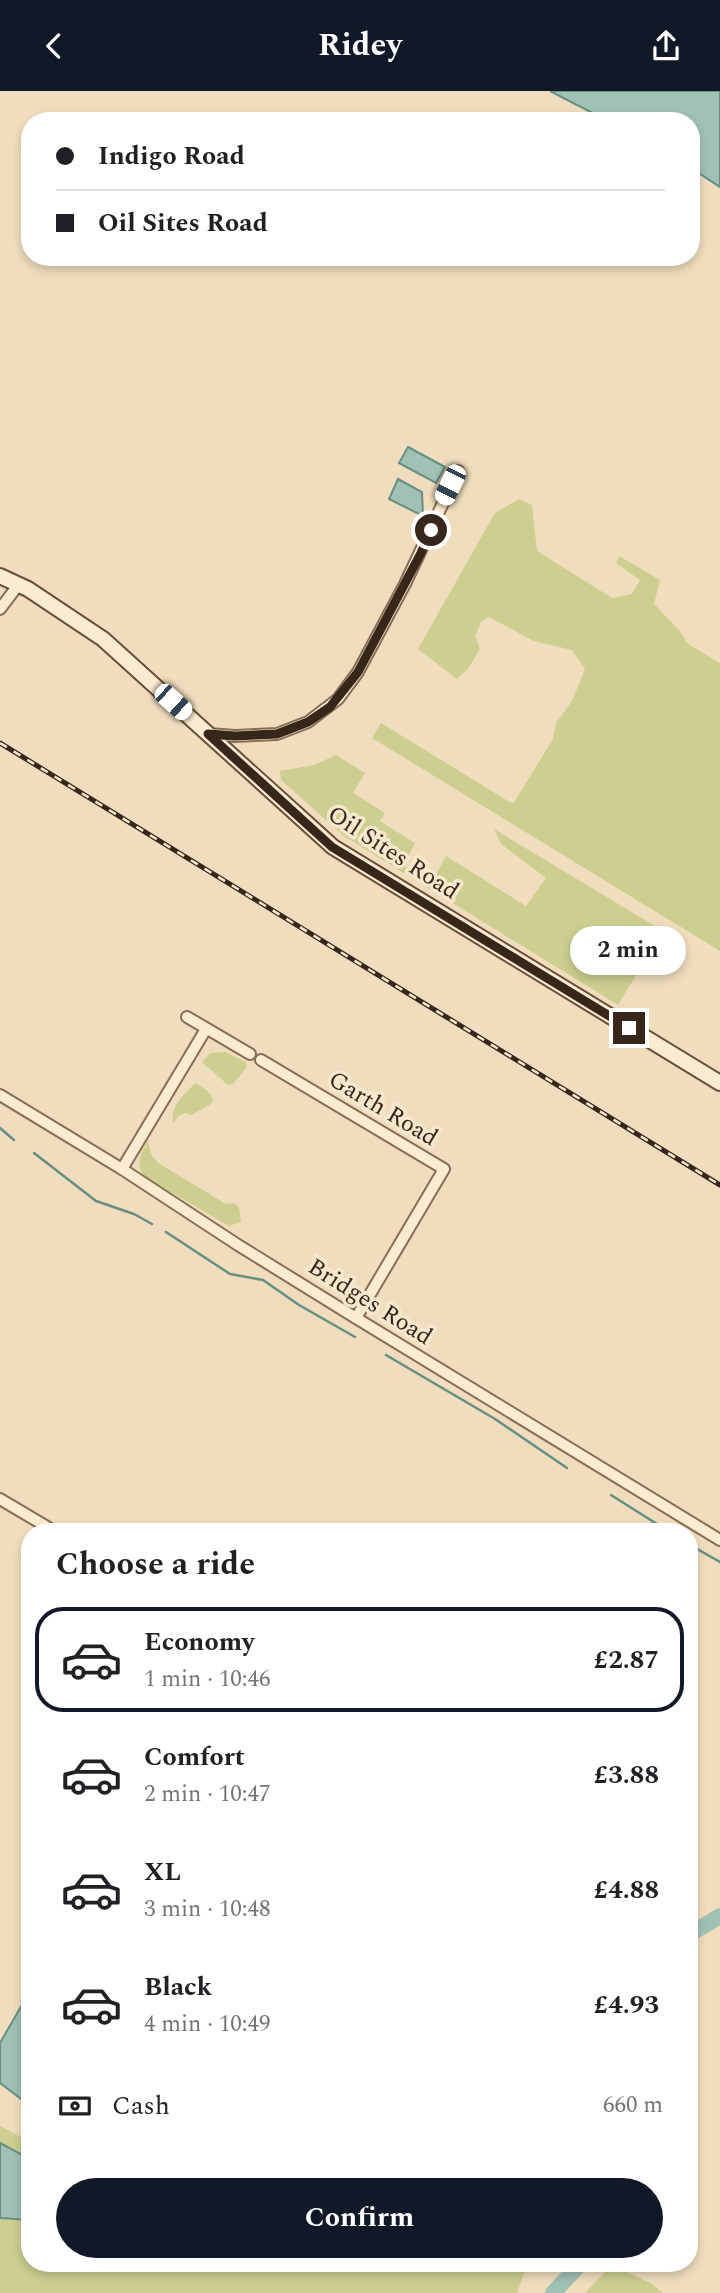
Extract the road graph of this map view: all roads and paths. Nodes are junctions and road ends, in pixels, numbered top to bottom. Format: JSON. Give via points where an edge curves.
{"nodes":[{"id":1,"x":458,"y":471,"type":"dead end"},
{"id":2,"x":0,"y":576,"type":"edge"},
{"id":3,"x":19,"y":584,"type":"junction"},
{"id":4,"x":0,"y":609,"type":"edge"},
{"id":5,"x":208,"y":734,"type":"junction"},
{"id":6,"x":187,"y":1017,"type":"dead end"},
{"id":7,"x":206,"y":1029,"type":"junction"},
{"id":8,"x":250,"y":1054,"type":"dead end"},
{"id":9,"x":261,"y":1061,"type":"dead end"},
{"id":10,"x":720,"y":1083,"type":"edge"},
{"id":11,"x":0,"y":1095,"type":"edge"},
{"id":12,"x":122,"y":1169,"type":"junction"},
{"id":13,"x":356,"y":1318,"type":"junction"},
{"id":14,"x":0,"y":1499,"type":"edge"},
{"id":15,"x":40,"y":1523,"type":"edge"},
{"id":16,"x":692,"y":1523,"type":"edge"},
{"id":17,"x":698,"y":1527,"type":"edge"},
{"id":18,"x":720,"y":1540,"type":"edge"}],
"edges":[{"from":1,"to":5,"type":"street","via":[[405,584],[358,672],[338,699],[308,722],[277,734]]},
{"from":2,"to":3,"type":"street","name":"Oil Sites Road"},
{"from":3,"to":4,"type":"street"},
{"from":3,"to":5,"type":"street","name":"Oil Sites Road","via":[[103,639]]},
{"from":5,"to":10,"type":"street","name":"Oil Sites Road","via":[[332,847]]},
{"from":6,"to":7,"type":"street"},
{"from":7,"to":8,"type":"street"},
{"from":7,"to":12,"type":"street"},
{"from":9,"to":13,"type":"street","name":"Garth Road","via":[[444,1169]]},
{"from":11,"to":12,"type":"street","name":"Bridges Road"},
{"from":12,"to":13,"type":"street","name":"Bridges Road"},
{"from":13,"to":16,"type":"street","name":"Bridges Road"},
{"from":14,"to":15,"type":"street"},
{"from":17,"to":18,"type":"street","name":"Bridges Road"}]}
